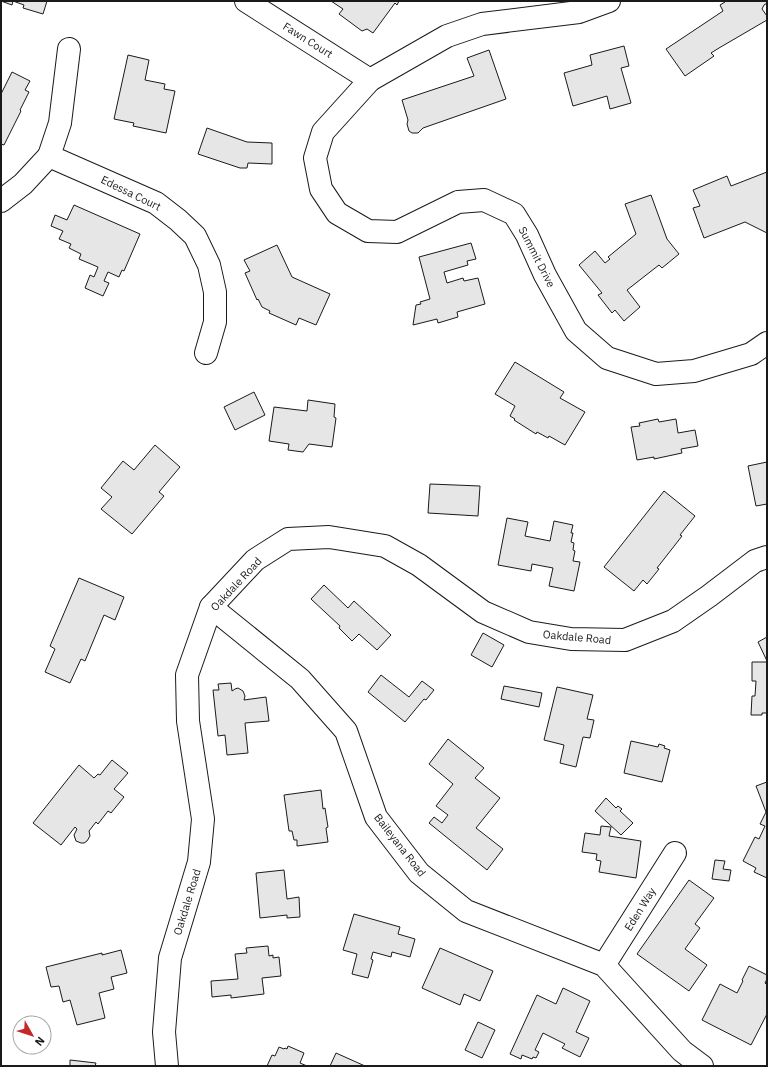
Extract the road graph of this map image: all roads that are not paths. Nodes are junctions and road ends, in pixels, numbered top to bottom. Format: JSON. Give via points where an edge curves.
{"nodes":[{"id":1,"x":246,"y":1,"type":"edge"},
{"id":2,"x":609,"y":1,"type":"edge"},
{"id":3,"x":69,"y":49,"type":"dead end"},
{"id":4,"x":370,"y":80,"type":"junction"},
{"id":5,"x":49,"y":156,"type":"junction"},
{"id":6,"x":1,"y":202,"type":"edge"},
{"id":7,"x":767,"y":343,"type":"edge"},
{"id":8,"x":206,"y":353,"type":"dead end"},
{"id":9,"x":767,"y":557,"type":"edge"},
{"id":10,"x":212,"y":607,"type":"junction"},
{"id":11,"x":675,"y":853,"type":"dead end"},
{"id":12,"x":604,"y":965,"type":"junction"},
{"id":13,"x":167,"y":1066,"type":"edge"},
{"id":14,"x":702,"y":1066,"type":"edge"}],
"edges":[{"from":1,"to":4,"type":"street","name":"Fawn Court"},
{"from":2,"to":4,"type":"street","name":"Summit Drive","via":[[579,12],[475,26],[447,36]]},
{"from":3,"to":5,"type":"street","via":[[60,123]]},
{"from":4,"to":7,"type":"street","name":"Summit Drive","via":[[324,132],[315,158],[321,189],[337,213],[368,231],[396,232],[458,202],[484,200],[514,214],[576,331],[607,358],[656,374],[694,371],[751,354]]},
{"from":5,"to":6,"type":"street","via":[[23,184]]},
{"from":5,"to":8,"type":"street","name":"Edessa Court","via":[[156,203],[195,236],[209,265],[215,292],[215,322]]},
{"from":9,"to":10,"type":"street","name":"Oakdale Road","via":[[755,561],[673,622],[625,640],[571,639],[529,632],[484,612],[419,565],[385,546],[329,537],[288,539],[255,560]]},
{"from":10,"to":12,"type":"street","name":"Baileyana Road","via":[[300,679],[346,731],[376,817],[419,873],[466,911]]},
{"from":10,"to":13,"type":"street","name":"Oakdale Road","via":[[187,675],[188,721],[203,819],[199,862],[170,958],[164,1032]]},
{"from":11,"to":12,"type":"street","name":"Eden Way"},
{"from":12,"to":14,"type":"street","name":"Baileyana Road","via":[[682,1051]]}]}
